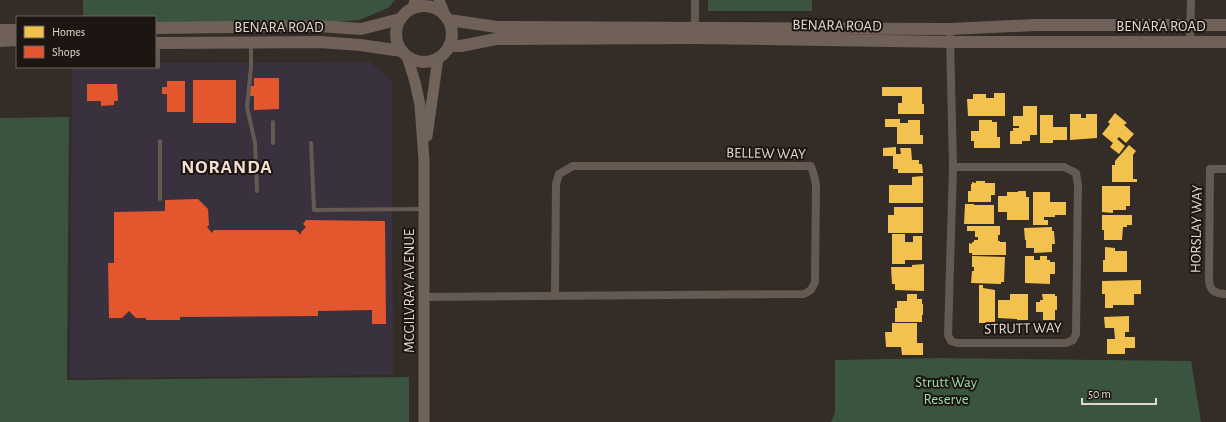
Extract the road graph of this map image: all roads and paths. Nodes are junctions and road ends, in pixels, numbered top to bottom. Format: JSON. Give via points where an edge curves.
{"nodes":[{"id":1,"x":439,"y":0,"type":"edge"},
{"id":2,"x":695,"y":0,"type":"edge"},
{"id":3,"x":1191,"y":0,"type":"edge"},
{"id":4,"x":414,"y":4,"type":"edge"},
{"id":5,"x":447,"y":17,"type":"junction"},
{"id":6,"x":400,"y":19,"type":"junction"},
{"id":7,"x":1190,"y":24,"type":"junction"},
{"id":8,"x":1226,"y":25,"type":"edge"},
{"id":9,"x":156,"y":28,"type":"edge"},
{"id":10,"x":950,"y":29,"type":"junction"},
{"id":11,"x":0,"y":30,"type":"edge"},
{"id":12,"x":16,"y":30,"type":"edge"},
{"id":13,"x":695,"y":33,"type":"junction"},
{"id":14,"x":16,"y":40,"type":"edge"},
{"id":15,"x":0,"y":41,"type":"edge"},
{"id":16,"x":1190,"y":41,"type":"junction"},
{"id":17,"x":251,"y":42,"type":"junction"},
{"id":18,"x":950,"y":42,"type":"junction"},
{"id":19,"x":1226,"y":42,"type":"edge"},
{"id":20,"x":156,"y":43,"type":"edge"},
{"id":21,"x":449,"y":46,"type":"junction"},
{"id":22,"x":405,"y":53,"type":"junction"},
{"id":23,"x":438,"y":58,"type":"junction"},
{"id":24,"x":158,"y":67,"type":"dead end"},
{"id":25,"x":273,"y":122,"type":"dead end"},
{"id":26,"x":160,"y":141,"type":"dead end"},
{"id":27,"x":274,"y":143,"type":"dead end"},
{"id":28,"x":311,"y":143,"type":"dead end"},
{"id":29,"x":424,"y":160,"type":"junction"},
{"id":30,"x":953,"y":167,"type":"junction"},
{"id":31,"x":1226,"y":169,"type":"edge"},
{"id":32,"x":257,"y":191,"type":"dead end"},
{"id":33,"x":160,"y":199,"type":"dead end"},
{"id":34,"x":424,"y":209,"type":"junction"},
{"id":35,"x":1226,"y":294,"type":"edge"},
{"id":36,"x":555,"y":296,"type":"junction"},
{"id":37,"x":424,"y":297,"type":"junction"},
{"id":38,"x":424,"y":422,"type":"edge"}],
"edges":[{"from":1,"to":5,"type":"main road"},
{"from":2,"to":13,"type":"street"},
{"from":3,"to":7,"type":"street"},
{"from":4,"to":5,"type":"main road","via":[[430,6]]},
{"from":4,"to":6,"type":"main road"},
{"from":5,"to":13,"type":"main road","name":"BENARA ROAD","via":[[497,27]]},
{"from":5,"to":21,"type":"main road","via":[[452,29]]},
{"from":6,"to":9,"type":"main road","name":"BENARA ROAD","via":[[361,29],[319,26]]},
{"from":6,"to":22,"type":"main road","via":[[396,35]]},
{"from":7,"to":8,"type":"main road","name":"BENARA ROAD"},
{"from":7,"to":10,"type":"main road","name":"BENARA ROAD","via":[[1035,25]]},
{"from":7,"to":16,"type":"street"},
{"from":10,"to":13,"type":"main road","name":"BENARA ROAD"},
{"from":10,"to":18,"type":"street","name":"STRUTT WAY"},
{"from":11,"to":12,"type":"main road"},
{"from":13,"to":18,"type":"main road","name":"BENARA ROAD"},
{"from":13,"to":21,"type":"main road","name":"BENARA ROAD","via":[[496,39]]},
{"from":14,"to":15,"type":"main road"},
{"from":16,"to":18,"type":"main road","name":"BENARA ROAD"},
{"from":16,"to":19,"type":"main road","name":"BENARA ROAD"},
{"from":17,"to":20,"type":"main road","name":"BENARA ROAD"},
{"from":17,"to":22,"type":"main road","name":"BENARA ROAD","via":[[320,42],[360,45]]},
{"from":17,"to":32,"type":"lane","via":[[247,107],[255,143]]},
{"from":18,"to":30,"type":"street","name":"STRUTT WAY"},
{"from":20,"to":24,"type":"lane"},
{"from":21,"to":23,"type":"main road"},
{"from":22,"to":23,"type":"main road","via":[[422,62]]},
{"from":22,"to":29,"type":"main road","name":"MCGILVRAY AVENUE","via":[[420,105]]},
{"from":23,"to":29,"type":"main road","name":"MCGILVRAY AVENUE"},
{"from":25,"to":27,"type":"lane"},
{"from":26,"to":33,"type":"lane"},
{"from":28,"to":34,"type":"lane","via":[[314,210]]},
{"from":29,"to":34,"type":"main road","name":"MCGILVRAY AVENUE"},
{"from":30,"to":30,"type":"street","name":"STRUTT WAY","via":[[948,335],[951,341],[1066,343],[1073,340],[1076,334],[1078,284],[1076,173],[1064,167]]},
{"from":31,"to":35,"type":"street","name":"HORSLAY WAY","via":[[1210,169],[1208,278],[1212,290]]},
{"from":34,"to":37,"type":"main road","name":"MCGILVRAY AVENUE"},
{"from":36,"to":36,"type":"street","name":"BELLEW WAY","via":[[808,292],[815,282],[816,185],[811,166],[573,166],[559,174],[556,184]]},
{"from":36,"to":37,"type":"street","name":"BELLEW WAY"},
{"from":37,"to":38,"type":"main road","name":"MCGILVRAY AVENUE"}]}
